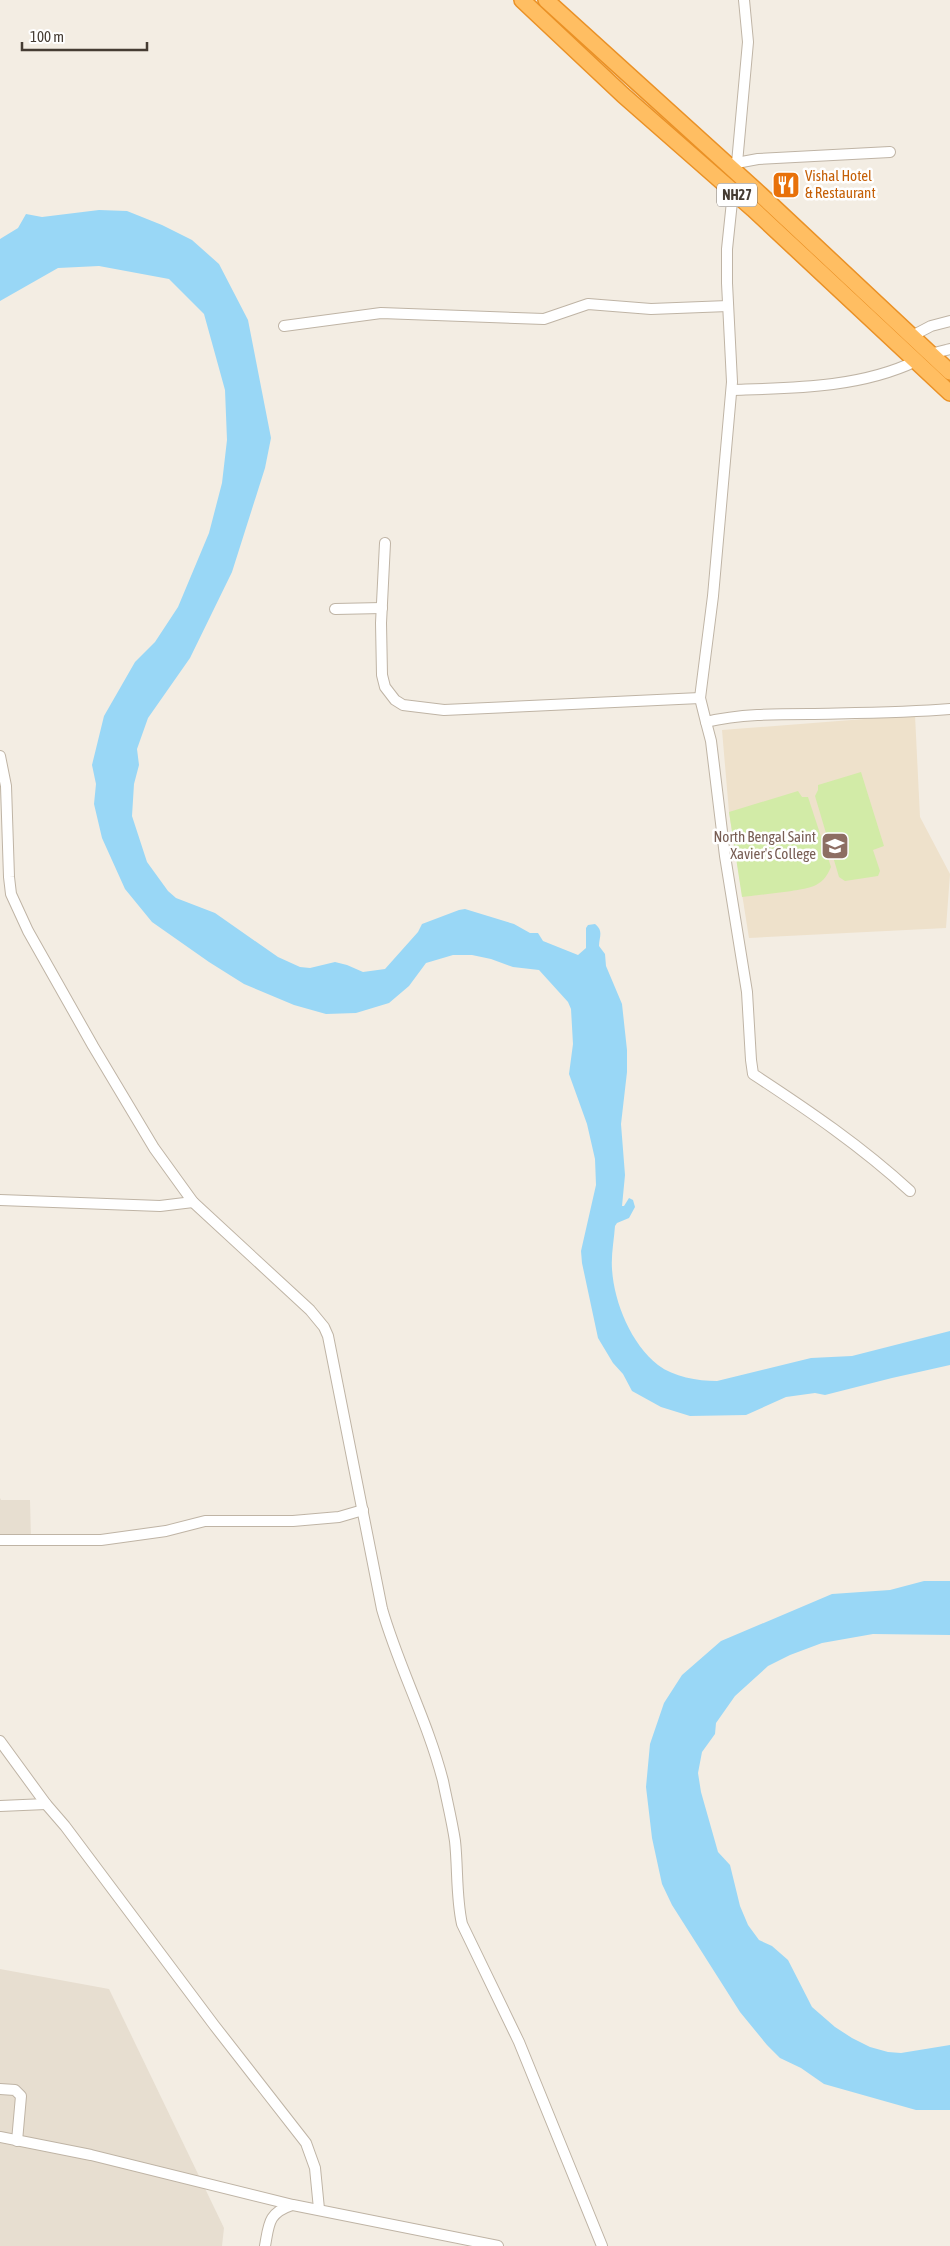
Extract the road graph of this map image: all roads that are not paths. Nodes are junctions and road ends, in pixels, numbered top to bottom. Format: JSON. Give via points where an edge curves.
{"nodes":[{"id":1,"x":522,"y":0,"type":"edge"},
{"id":2,"x":546,"y":0,"type":"edge"},
{"id":3,"x":744,"y":0,"type":"edge"},
{"id":4,"x":890,"y":152,"type":"dead end"},
{"id":5,"x":732,"y":164,"type":"junction"},
{"id":6,"x":733,"y":192,"type":"junction"},
{"id":7,"x":728,"y":306,"type":"junction"},
{"id":8,"x":950,"y":321,"type":"edge"},
{"id":9,"x":284,"y":326,"type":"dead end"},
{"id":10,"x":912,"y":336,"type":"junction"},
{"id":11,"x":950,"y":349,"type":"edge"},
{"id":12,"x":930,"y":354,"type":"junction"},
{"id":13,"x":916,"y":361,"type":"junction"},
{"id":14,"x":950,"y":372,"type":"edge"},
{"id":15,"x":732,"y":390,"type":"junction"},
{"id":16,"x":950,"y":393,"type":"edge"},
{"id":17,"x":384,"y":543,"type":"dead end"},
{"id":18,"x":335,"y":608,"type":"dead end"},
{"id":19,"x":382,"y":608,"type":"junction"},
{"id":20,"x":700,"y":698,"type":"junction"},
{"id":21,"x":950,"y":709,"type":"edge"},
{"id":22,"x":706,"y":722,"type":"junction"},
{"id":23,"x":0,"y":756,"type":"edge"},
{"id":24,"x":910,"y":1191,"type":"dead end"},
{"id":25,"x":0,"y":1200,"type":"edge"},
{"id":26,"x":193,"y":1202,"type":"junction"},
{"id":27,"x":363,"y":1510,"type":"junction"},
{"id":28,"x":0,"y":1540,"type":"edge"},
{"id":29,"x":0,"y":1741,"type":"edge"},
{"id":30,"x":46,"y":1804,"type":"junction"},
{"id":31,"x":0,"y":1806,"type":"edge"},
{"id":32,"x":0,"y":2089,"type":"edge"},
{"id":33,"x":0,"y":2137,"type":"edge"},
{"id":34,"x":17,"y":2141,"type":"junction"},
{"id":35,"x":293,"y":2204,"type":"junction"},
{"id":36,"x":319,"y":2209,"type":"junction"},
{"id":37,"x":265,"y":2246,"type":"edge"},
{"id":38,"x":498,"y":2246,"type":"edge"},
{"id":39,"x":602,"y":2246,"type":"edge"}],
"edges":[{"from":1,"to":6,"type":"highway","number":"NH27"},
{"from":2,"to":5,"type":"highway","number":"NH27"},
{"from":3,"to":5,"type":"street","via":[[748,42]]},
{"from":4,"to":5,"type":"street","via":[[758,158]]},
{"from":5,"to":10,"type":"highway","number":"NH27"},
{"from":6,"to":7,"type":"street","via":[[727,249]]},
{"from":6,"to":13,"type":"highway","number":"NH27"},
{"from":7,"to":9,"type":"street","via":[[651,308],[588,304],[544,320],[381,313]]},
{"from":7,"to":15,"type":"street"},
{"from":8,"to":10,"type":"street"},
{"from":10,"to":12,"type":"highway","number":"NH27"},
{"from":11,"to":12,"type":"street"},
{"from":12,"to":14,"type":"highway","number":"NH27"},
{"from":13,"to":15,"type":"street","via":[[877,376],[802,387]]},
{"from":13,"to":16,"type":"highway","number":"NH27"},
{"from":15,"to":20,"type":"street"},
{"from":17,"to":19,"type":"street"},
{"from":18,"to":19,"type":"street"},
{"from":19,"to":20,"type":"street","via":[[384,687],[403,706],[444,710]]},
{"from":20,"to":22,"type":"street"},
{"from":21,"to":22,"type":"street","via":[[780,714]]},
{"from":22,"to":24,"type":"street","via":[[747,992],[753,1074],[819,1117]]},
{"from":23,"to":26,"type":"street","via":[[6,786],[9,877],[19,911],[93,1046],[149,1139]]},
{"from":25,"to":26,"type":"street","via":[[160,1206]]},
{"from":26,"to":27,"type":"street","via":[[310,1310],[324,1327],[331,1346]]},
{"from":27,"to":28,"type":"street","via":[[339,1517],[293,1521],[205,1522],[101,1540]]},
{"from":27,"to":39,"type":"street","via":[[373,1572],[387,1628],[423,1716],[443,1781],[455,1840],[462,1924],[519,2042]]},
{"from":29,"to":30,"type":"street"},
{"from":30,"to":31,"type":"street"},
{"from":30,"to":36,"type":"street","via":[[306,2143],[315,2168]]},
{"from":32,"to":34,"type":"street","via":[[15,2090],[21,2096]]},
{"from":33,"to":34,"type":"street"},
{"from":34,"to":35,"type":"street","via":[[91,2155]]},
{"from":35,"to":36,"type":"street"},
{"from":35,"to":37,"type":"street","via":[[274,2214]]},
{"from":36,"to":38,"type":"street"}]}
